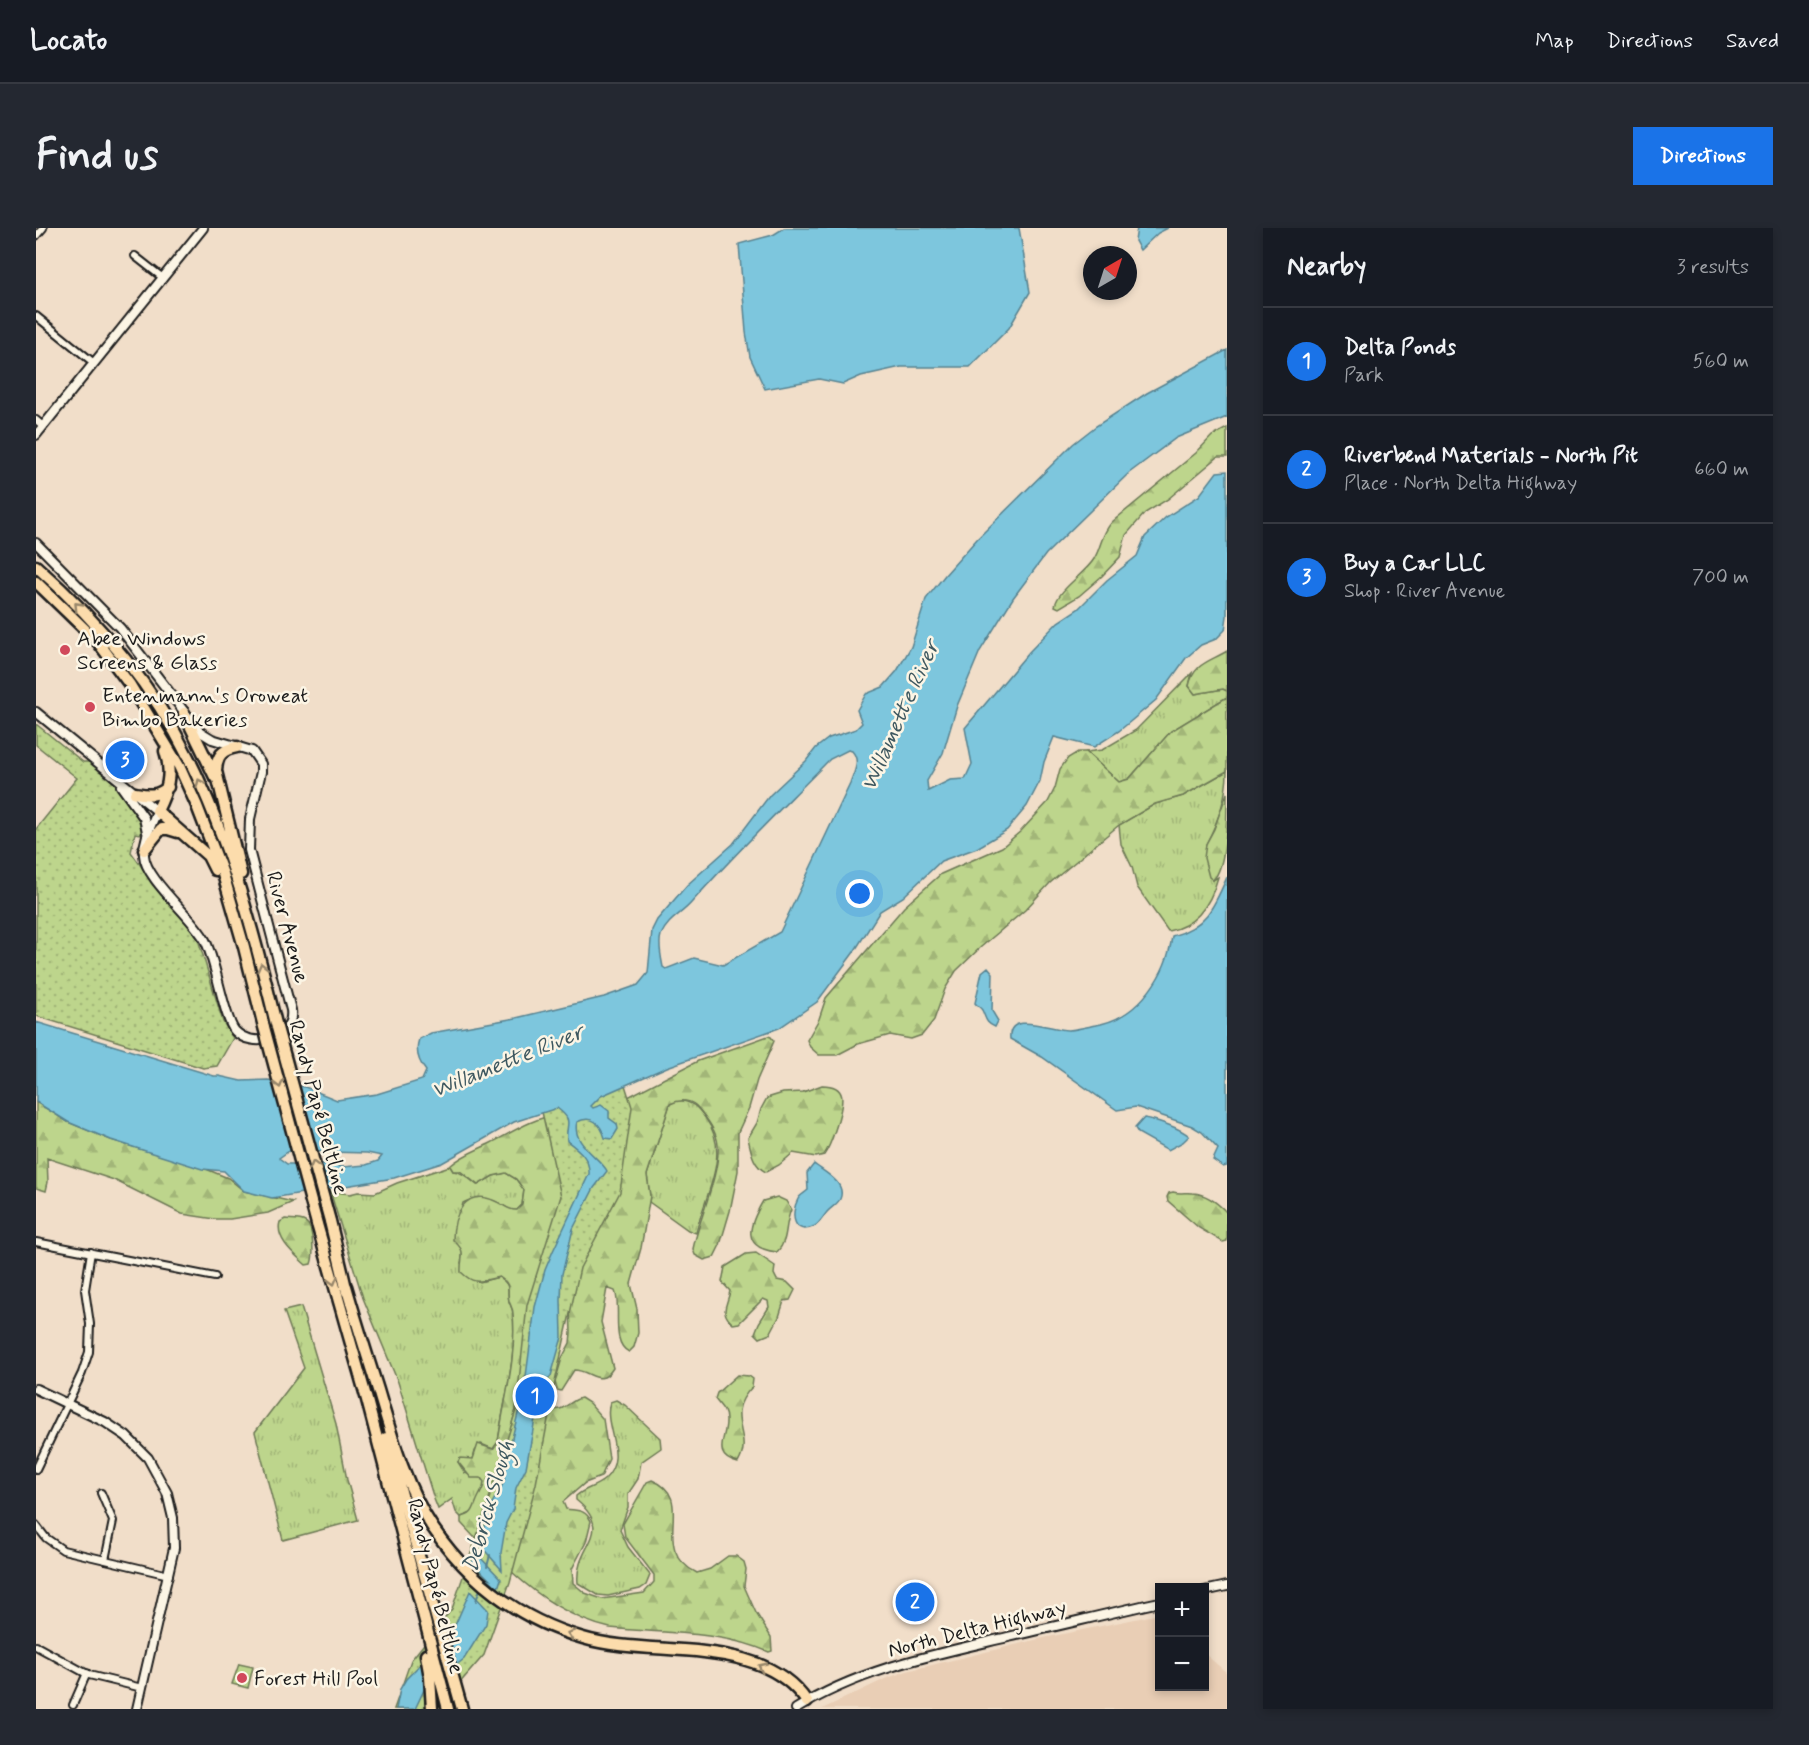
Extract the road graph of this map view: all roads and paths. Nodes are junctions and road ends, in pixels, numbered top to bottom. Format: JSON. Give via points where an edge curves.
{"nodes":[{"id":1,"x":43,"y":228,"type":"edge"},
{"id":2,"x":203,"y":228,"type":"edge"},
{"id":3,"x":36,"y":236,"type":"edge"},
{"id":4,"x":135,"y":256,"type":"dead end"},
{"id":5,"x":163,"y":278,"type":"junction"},
{"id":6,"x":36,"y":316,"type":"edge"},
{"id":7,"x":94,"y":363,"type":"junction"},
{"id":8,"x":36,"y":420,"type":"edge"},
{"id":9,"x":43,"y":426,"type":"junction"},
{"id":10,"x":36,"y":435,"type":"edge"},
{"id":11,"x":36,"y":543,"type":"edge"},
{"id":12,"x":36,"y":566,"type":"edge"},
{"id":13,"x":36,"y":582,"type":"edge"},
{"id":14,"x":36,"y":712,"type":"edge"},
{"id":15,"x":184,"y":713,"type":"junction"},
{"id":16,"x":152,"y":721,"type":"junction"},
{"id":17,"x":237,"y":747,"type":"junction"},
{"id":18,"x":115,"y":777,"type":"junction"},
{"id":19,"x":168,"y":787,"type":"junction"},
{"id":20,"x":221,"y":788,"type":"junction"},
{"id":21,"x":135,"y":793,"type":"junction"},
{"id":22,"x":157,"y":811,"type":"junction"},
{"id":23,"x":185,"y":835,"type":"junction"},
{"id":24,"x":147,"y":836,"type":"junction"},
{"id":25,"x":144,"y":850,"type":"junction"},
{"id":26,"x":246,"y":907,"type":"junction"},
{"id":27,"x":254,"y":989,"type":"junction"},
{"id":28,"x":36,"y":1242,"type":"edge"},
{"id":29,"x":91,"y":1252,"type":"junction"},
{"id":30,"x":215,"y":1277,"type":"dead end"},
{"id":31,"x":346,"y":1286,"type":"junction"},
{"id":32,"x":36,"y":1389,"type":"edge"},
{"id":33,"x":67,"y":1404,"type":"junction"},
{"id":34,"x":36,"y":1451,"type":"edge"},
{"id":35,"x":43,"y":1454,"type":"junction"},
{"id":36,"x":36,"y":1469,"type":"edge"},
{"id":37,"x":101,"y":1493,"type":"dead end"},
{"id":38,"x":36,"y":1525,"type":"edge"},
{"id":39,"x":105,"y":1560,"type":"junction"},
{"id":40,"x":169,"y":1575,"type":"junction"},
{"id":41,"x":1226,"y":1588,"type":"edge"},
{"id":42,"x":1209,"y":1590,"type":"edge"},
{"id":43,"x":1155,"y":1603,"type":"edge"},
{"id":44,"x":36,"y":1646,"type":"edge"},
{"id":45,"x":428,"y":1649,"type":"junction"},
{"id":46,"x":87,"y":1673,"type":"junction"},
{"id":47,"x":142,"y":1688,"type":"junction"},
{"id":48,"x":73,"y":1705,"type":"dead end"},
{"id":49,"x":809,"y":1706,"type":"edge"},
{"id":50,"x":432,"y":1707,"type":"edge"},
{"id":51,"x":137,"y":1709,"type":"edge"},
{"id":52,"x":448,"y":1709,"type":"edge"},
{"id":53,"x":462,"y":1709,"type":"edge"},
{"id":54,"x":796,"y":1709,"type":"edge"}],
"edges":[{"from":1,"to":3,"type":"street"},
{"from":2,"to":5,"type":"street"},
{"from":4,"to":5,"type":"street"},
{"from":5,"to":7,"type":"street"},
{"from":6,"to":7,"type":"street"},
{"from":7,"to":9,"type":"street"},
{"from":8,"to":9,"type":"street"},
{"from":9,"to":10,"type":"street"},
{"from":11,"to":15,"type":"street","via":[[120,628]]},
{"from":26,"to":12,"type":"highway","name":"Randy Papé Beltline","one_way":true,"via":[[216,820],[188,756],[164,715],[106,635]]},
{"from":13,"to":16,"type":"highway","name":"Randy Papé Beltline","via":[[98,642]]},
{"from":14,"to":18,"type":"street"},
{"from":15,"to":17,"type":"street","via":[[208,737]]},
{"from":15,"to":20,"type":"highway"},
{"from":16,"to":19,"type":"highway","via":[[169,762]]},
{"from":16,"to":27,"type":"highway","name":"Randy Papé Beltline","via":[[179,766],[211,840]]},
{"from":17,"to":20,"type":"highway","via":[[223,751],[217,758]]},
{"from":17,"to":25,"type":"street","name":"River Avenue","via":[[252,752],[261,764],[250,819],[249,850],[291,1010],[291,1022],[284,1032],[254,1041],[232,1028],[205,940],[151,872]]},
{"from":18,"to":21,"type":"street"},
{"from":18,"to":24,"type":"street","via":[[144,818]]},
{"from":19,"to":21,"type":"highway","via":[[153,795]]},
{"from":19,"to":22,"type":"highway"},
{"from":20,"to":26,"type":"highway"},
{"from":21,"to":22,"type":"street"},
{"from":22,"to":23,"type":"highway"},
{"from":22,"to":24,"type":"street"},
{"from":23,"to":25,"type":"highway","via":[[161,829]]},
{"from":23,"to":27,"type":"highway","via":[[213,863]]},
{"from":24,"to":25,"type":"street"},
{"from":31,"to":26,"type":"highway","name":"Randy Papé Beltline","one_way":true,"bridge":true},
{"from":27,"to":45,"type":"highway","name":"Randy Papé Beltline","one_way":true,"bridge":true,"via":[[406,1545]]},
{"from":28,"to":29,"type":"street"},
{"from":29,"to":30,"type":"street"},
{"from":29,"to":33,"type":"street","via":[[85,1290],[91,1344]]},
{"from":49,"to":31,"type":"highway","one_way":true,"via":[[791,1683],[751,1662],[722,1654],[585,1639],[543,1624],[478,1581],[426,1516],[406,1474]]},
{"from":31,"to":53,"type":"highway","name":"Randy Papé Beltline"},
{"from":32,"to":33,"type":"street"},
{"from":33,"to":35,"type":"street"},
{"from":33,"to":40,"type":"street","via":[[126,1436],[159,1477],[170,1504],[174,1529]]},
{"from":34,"to":35,"type":"street"},
{"from":35,"to":36,"type":"street"},
{"from":37,"to":39,"type":"street","via":[[113,1521]]},
{"from":38,"to":39,"type":"street","via":[[58,1547]]},
{"from":39,"to":40,"type":"street"},
{"from":40,"to":47,"type":"street"},
{"from":41,"to":42,"type":"street"},
{"from":43,"to":49,"type":"street","name":"North Delta Highway","via":[[898,1665],[844,1684]]},
{"from":44,"to":46,"type":"street"},
{"from":45,"to":50,"type":"highway"},
{"from":45,"to":52,"type":"highway","name":"Randy Papé Beltline"},
{"from":46,"to":47,"type":"street"},
{"from":46,"to":48,"type":"street"},
{"from":47,"to":51,"type":"street"},
{"from":49,"to":54,"type":"street","name":"North Delta Highway"}]}
